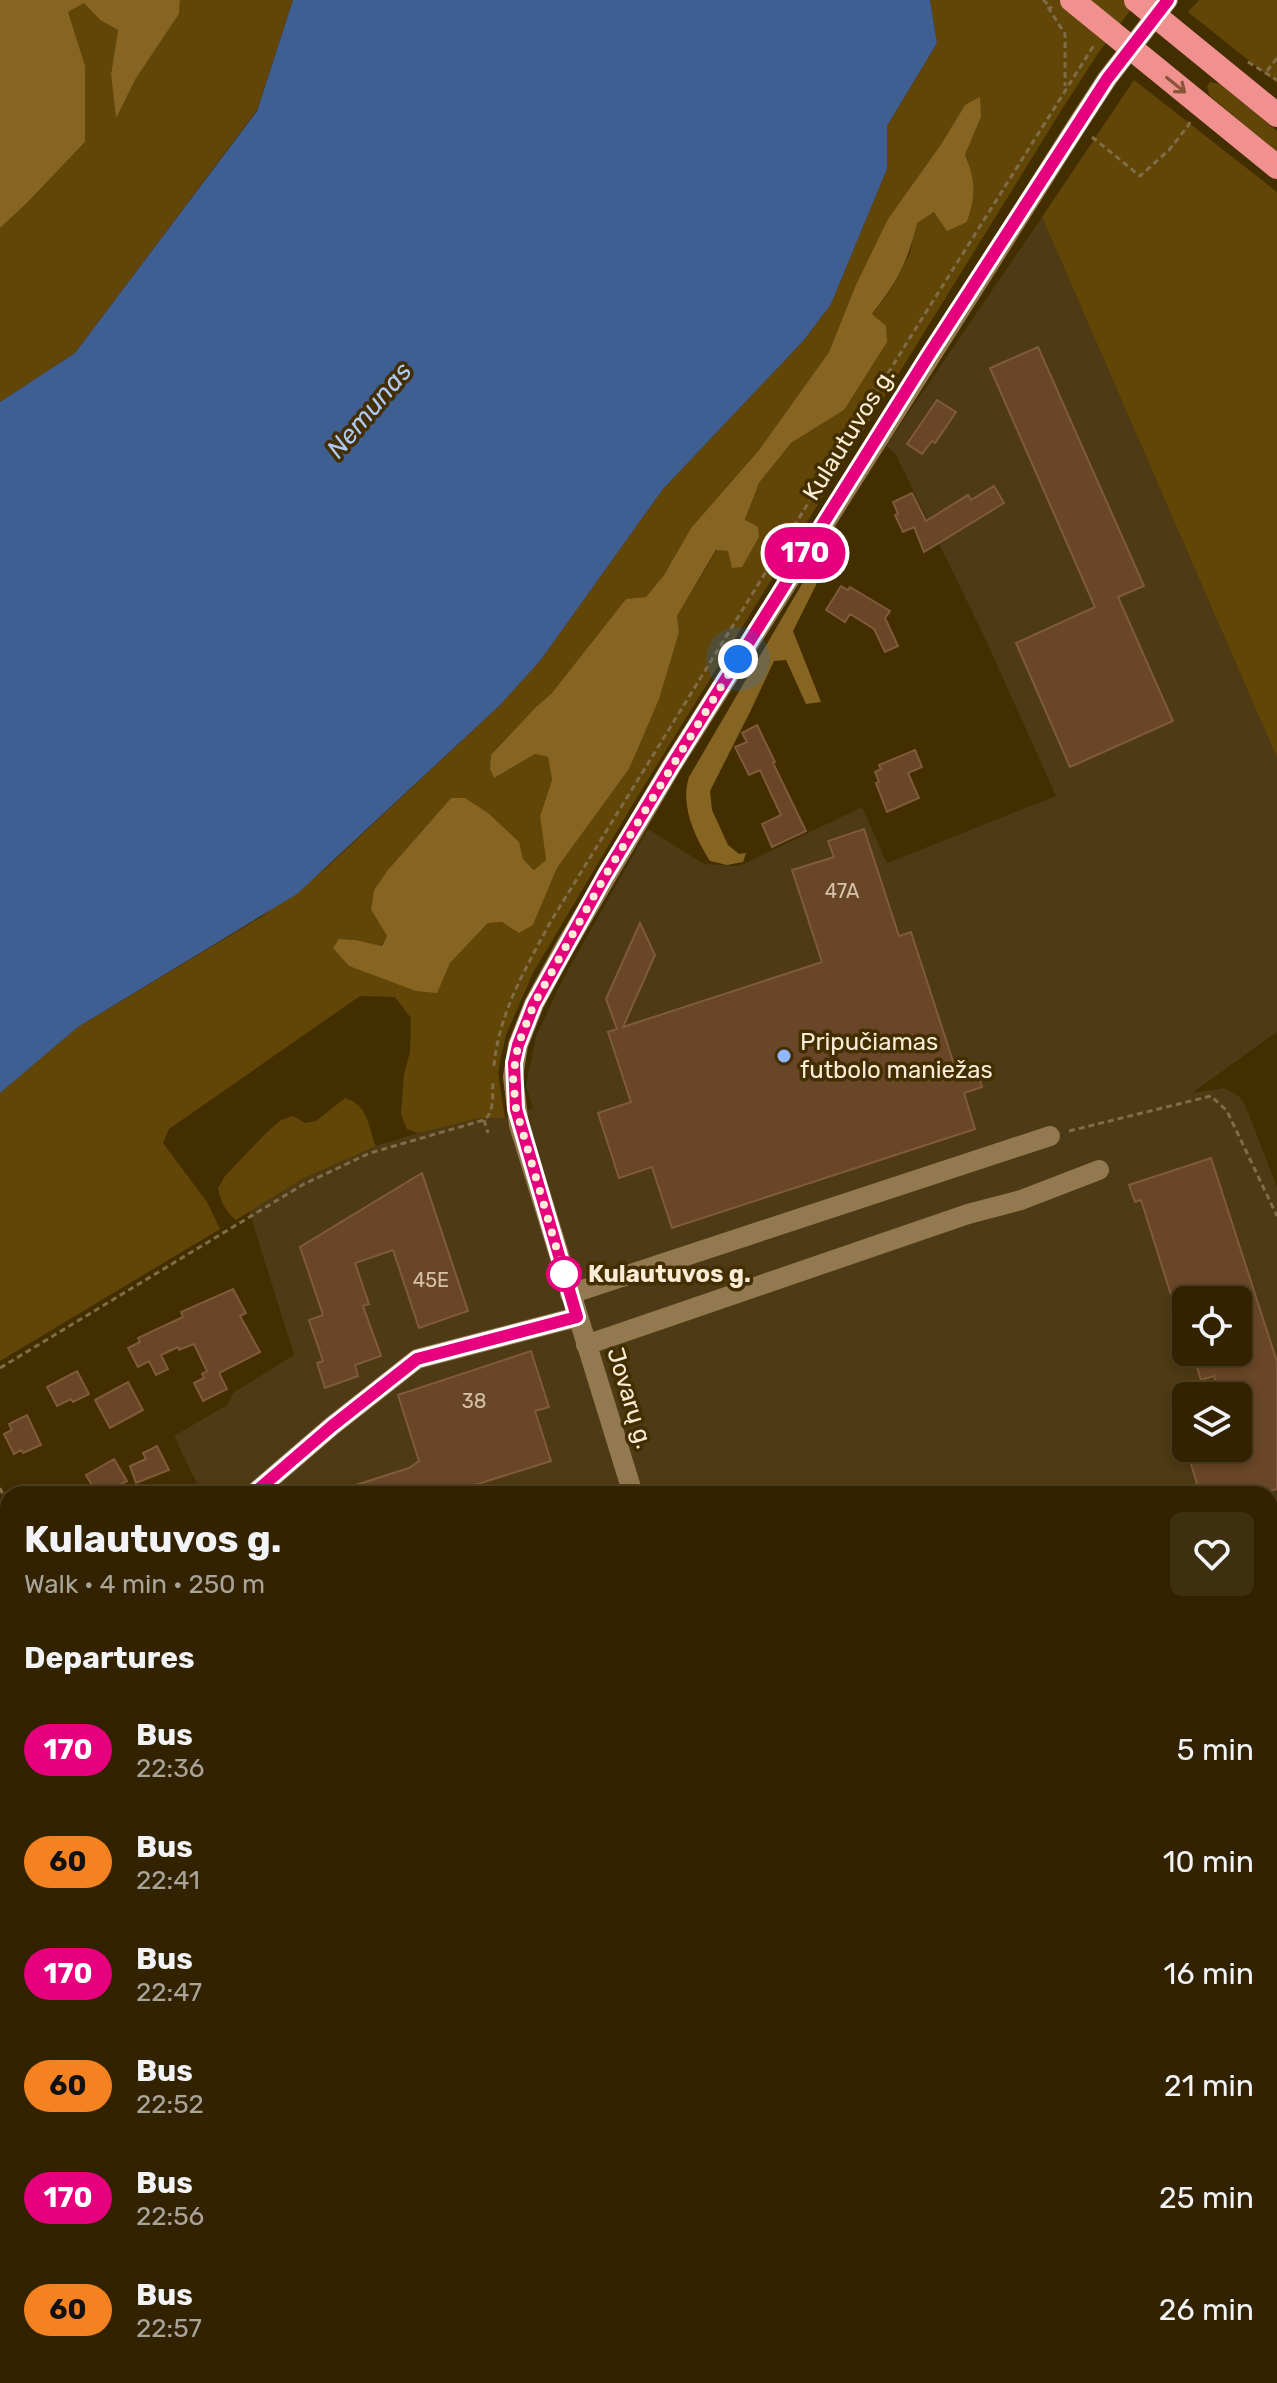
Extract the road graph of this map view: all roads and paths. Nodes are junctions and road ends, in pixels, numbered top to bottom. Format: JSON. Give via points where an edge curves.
{"nodes":[{"id":1,"x":1044,"y":0,"type":"edge"},
{"id":2,"x":1072,"y":0,"type":"edge"},
{"id":3,"x":1136,"y":0,"type":"edge"},
{"id":4,"x":1168,"y":0,"type":"edge"},
{"id":5,"x":1098,"y":40,"type":"dead end"},
{"id":6,"x":1234,"y":66,"type":"junction"},
{"id":7,"x":1277,"y":80,"type":"edge"},
{"id":8,"x":1065,"y":88,"type":"junction"},
{"id":9,"x":1277,"y":115,"type":"edge"},
{"id":10,"x":1195,"y":116,"type":"junction"},
{"id":11,"x":1094,"y":139,"type":"dead end"},
{"id":12,"x":1277,"y":167,"type":"edge"},
{"id":13,"x":484,"y":1120,"type":"junction"},
{"id":14,"x":488,"y":1133,"type":"dead end"},
{"id":15,"x":1050,"y":1136,"type":"joint"},
{"id":16,"x":1099,"y":1170,"type":"dead end"},
{"id":17,"x":1277,"y":1216,"type":"edge"},
{"id":18,"x":570,"y":1294,"type":"junction"},
{"id":19,"x":577,"y":1317,"type":"junction"},
{"id":20,"x":586,"y":1345,"type":"junction"},
{"id":21,"x":0,"y":1368,"type":"edge"},
{"id":22,"x":262,"y":1486,"type":"edge"},
{"id":23,"x":630,"y":1486,"type":"edge"}],
"edges":[{"from":1,"to":8,"type":"path","via":[[1065,34]]},
{"from":2,"to":10,"type":"highway","one_way":true},
{"from":3,"to":6,"type":"highway"},
{"from":4,"to":18,"type":"street","name":"Kulautuvos g.","via":[[1107,79],[928,356],[672,765],[534,1004],[514,1063],[516,1109]]},
{"from":5,"to":8,"type":"path"},
{"from":6,"to":7,"type":"path"},
{"from":6,"to":9,"type":"highway"},
{"from":8,"to":13,"type":"path","via":[[551,921],[500,1024],[491,1110]]},
{"from":10,"to":11,"type":"path","via":[[1140,176]]},
{"from":10,"to":12,"type":"highway"},
{"from":13,"to":14,"type":"path"},
{"from":13,"to":21,"type":"path","via":[[370,1153],[304,1184]]},
{"from":15,"to":17,"type":"path","via":[[1211,1096],[1227,1111]]},
{"from":15,"to":18,"type":"street"},
{"from":16,"to":20,"type":"street"},
{"from":18,"to":19,"type":"street","name":"Kulautuvos g."},
{"from":19,"to":20,"type":"street","name":"Jovarų g."},
{"from":19,"to":22,"type":"street","via":[[417,1359]]},
{"from":20,"to":23,"type":"street","name":"Jovarų g."}]}
